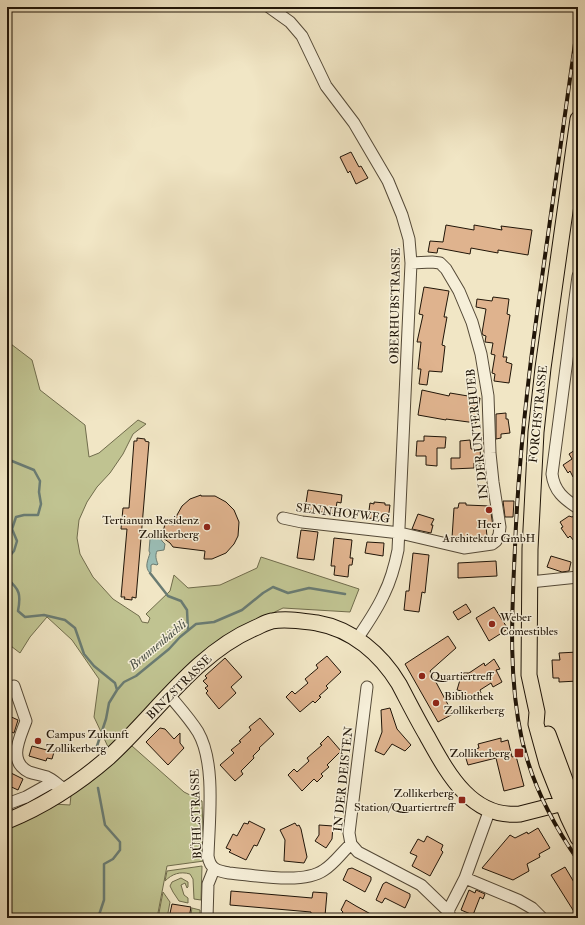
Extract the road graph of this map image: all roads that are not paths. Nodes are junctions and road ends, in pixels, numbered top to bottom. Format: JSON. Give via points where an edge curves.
{"nodes":[{"id":1,"x":269,"y":7,"type":"edge"},
{"id":2,"x":578,"y":118,"type":"edge"},
{"id":3,"x":411,"y":262,"type":"junction"},
{"id":4,"x":578,"y":276,"type":"edge"},
{"id":5,"x":578,"y":508,"type":"edge"},
{"id":6,"x":283,"y":518,"type":"dead end"},
{"id":7,"x":400,"y":533,"type":"junction"},
{"id":8,"x":578,"y":577,"type":"edge"},
{"id":9,"x":530,"y":582,"type":"junction"},
{"id":10,"x":357,"y":639,"type":"junction"},
{"id":11,"x":14,"y":686,"type":"dead end"},
{"id":12,"x":367,"y":687,"type":"dead end"},
{"id":13,"x":169,"y":695,"type":"junction"},
{"id":14,"x":62,"y":789,"type":"junction"},
{"id":15,"x":571,"y":801,"type":"edge"},
{"id":16,"x":7,"y":804,"type":"edge"},
{"id":17,"x":490,"y":809,"type":"junction"},
{"id":18,"x":578,"y":819,"type":"edge"},
{"id":19,"x":7,"y":821,"type":"edge"},
{"id":20,"x":578,"y":838,"type":"edge"},
{"id":21,"x":351,"y":844,"type":"junction"},
{"id":22,"x":214,"y":868,"type":"junction"},
{"id":23,"x":465,"y":878,"type":"junction"},
{"id":24,"x":447,"y":915,"type":"edge"},
{"id":25,"x":207,"y":918,"type":"edge"},
{"id":26,"x":542,"y":918,"type":"edge"}],
"edges":[{"from":1,"to":3,"type":"street","name":"OBERHUBSTRASSE","via":[[290,22],[302,36],[326,86],[354,123],[388,181],[402,214],[409,239]]},
{"from":2,"to":9,"type":"main road","name":"FORCHSTRASSE","via":[[536,432]]},
{"from":3,"to":7,"type":"street","name":"OBERHUBSTRASSE"},
{"from":3,"to":7,"type":"street","name":"IN DER UNTERHUEB","via":[[440,263],[459,291],[472,322],[482,354],[488,396],[490,453],[500,527],[499,536],[492,544],[464,548]]},
{"from":4,"to":5,"type":"street","via":[[552,474],[559,494]]},
{"from":6,"to":7,"type":"street","name":"SENNHOFWEG"},
{"from":7,"to":10,"type":"street","name":"OBERHUBSTRASSE","via":[[394,569],[385,593]]},
{"from":8,"to":9,"type":"street"},
{"from":9,"to":15,"type":"main road","name":"FORCHSTRASSE","via":[[529,675],[537,712]]},
{"from":10,"to":13,"type":"main road","name":"BINZSTRASSE","via":[[324,624],[290,620],[271,621],[242,633],[225,644],[204,660]]},
{"from":10,"to":17,"type":"main road","name":"BINZSTRASSE","via":[[391,671],[454,781],[467,796]]},
{"from":11,"to":14,"type":"street","via":[[26,721],[17,745],[18,762],[28,772],[49,778]]},
{"from":12,"to":21,"type":"street","name":"IN DER DEISTEN","via":[[349,833]]},
{"from":13,"to":14,"type":"main road","name":"BINZSTRASSE","via":[[108,758],[85,776]]},
{"from":13,"to":22,"type":"street","name":"BÜHLSTRASSE","via":[[198,732],[204,747],[210,787],[208,856],[209,863]]},
{"from":14,"to":16,"type":"street","via":[[51,783]]},
{"from":14,"to":19,"type":"main road","name":"BINZSTRASSE","via":[[40,805]]},
{"from":15,"to":17,"type":"main road","name":"BINZSTRASSE","via":[[511,815]]},
{"from":15,"to":18,"type":"main road","name":"FORCHSTRASSE"},
{"from":15,"to":20,"type":"main road","name":"FORCHSTRASSE"},
{"from":17,"to":23,"type":"street"},
{"from":21,"to":22,"type":"street","name":"IN DER DEISTEN","via":[[324,870],[305,877],[229,873]]},
{"from":21,"to":24,"type":"street","via":[[358,852],[421,885]]},
{"from":22,"to":25,"type":"street","name":"BÜHLSTRASSE","via":[[208,884]]},
{"from":23,"to":24,"type":"street"},
{"from":23,"to":26,"type":"street","via":[[518,900]]}]}
